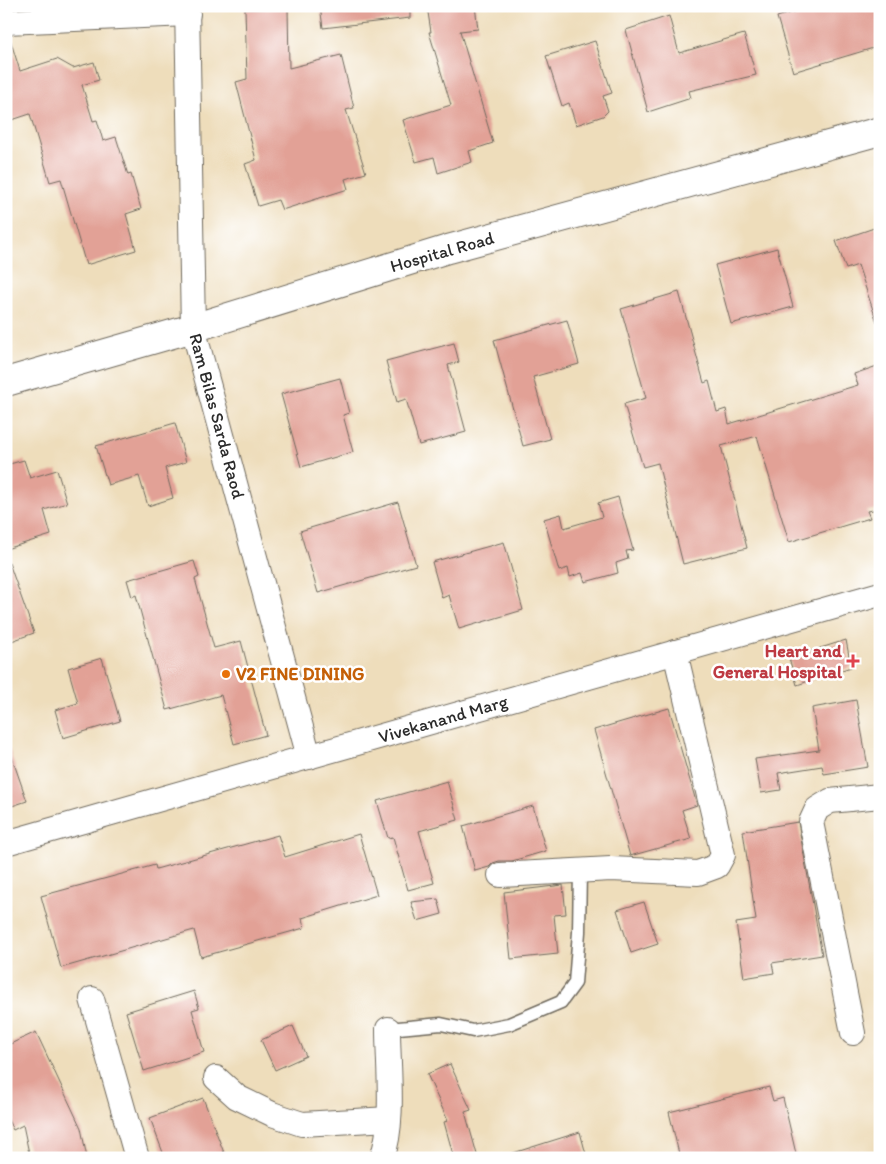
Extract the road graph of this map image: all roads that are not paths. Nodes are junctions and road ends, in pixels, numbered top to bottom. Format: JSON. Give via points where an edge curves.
{"nodes":[{"id":1,"x":188,"y":10,"type":"edge"},
{"id":2,"x":6,"y":22,"type":"edge"},
{"id":3,"x":880,"y":131,"type":"edge"},
{"id":4,"x":193,"y":328,"type":"junction"},
{"id":5,"x":6,"y":382,"type":"edge"},
{"id":6,"x":880,"y":594,"type":"edge"},
{"id":7,"x":675,"y":652,"type":"junction"},
{"id":8,"x":309,"y":757,"type":"junction"},
{"id":9,"x":880,"y":796,"type":"edge"},
{"id":10,"x":6,"y":843,"type":"edge"},
{"id":11,"x":580,"y":871,"type":"junction"},
{"id":12,"x":500,"y":874,"type":"dead end"},
{"id":13,"x":92,"y":999,"type":"dead end"},
{"id":14,"x":388,"y":1029,"type":"joint"},
{"id":15,"x":852,"y":1033,"type":"dead end"},
{"id":16,"x":216,"y":1078,"type":"dead end"},
{"id":17,"x":389,"y":1118,"type":"junction"},
{"id":18,"x":137,"y":1158,"type":"edge"},
{"id":19,"x":382,"y":1158,"type":"edge"}],
"edges":[{"from":1,"to":2,"type":"street"},
{"from":1,"to":4,"type":"street","name":"Ram Bilas Sarda Raod"},
{"from":3,"to":4,"type":"street","name":"Hospital Road","via":[[448,249]]},
{"from":4,"to":5,"type":"street","name":"Hospital Road"},
{"from":4,"to":8,"type":"street","name":"Ram Bilas Sarda Raod"},
{"from":6,"to":7,"type":"street","name":"Vivekanand Marg"},
{"from":7,"to":8,"type":"street","name":"Vivekanand Marg"},
{"from":7,"to":11,"type":"street","via":[[723,854],[717,866],[698,873],[611,869]]},
{"from":8,"to":10,"type":"street","name":"Vivekanand Marg"},
{"from":9,"to":15,"type":"street","via":[[830,801],[817,809],[811,822]]},
{"from":11,"to":12,"type":"street"},
{"from":11,"to":14,"type":"lane","via":[[575,983],[561,1002],[509,1024],[473,1031],[441,1024]]},
{"from":13,"to":18,"type":"street"},
{"from":14,"to":17,"type":"street"},
{"from":16,"to":17,"type":"street","via":[[237,1097],[302,1124]]},
{"from":17,"to":19,"type":"street"}]}
